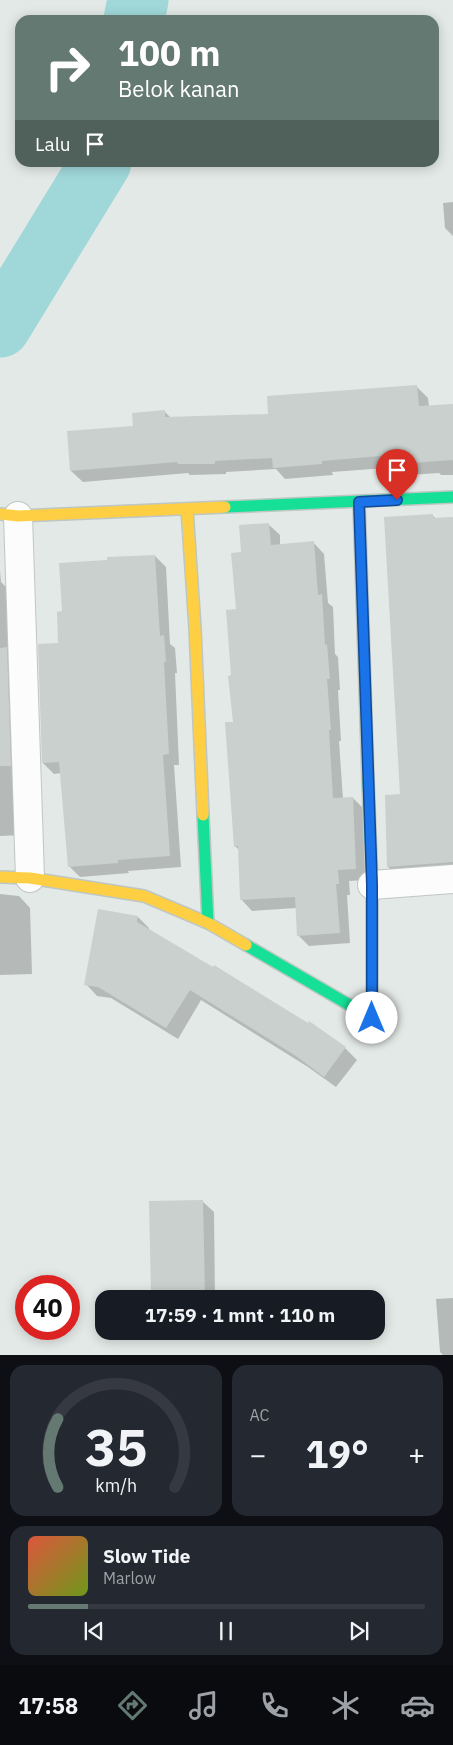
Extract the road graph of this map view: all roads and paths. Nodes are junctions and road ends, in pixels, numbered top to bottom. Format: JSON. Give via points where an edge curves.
{"nodes":[{"id":1,"x":453,"y":497,"type":"edge"},
{"id":2,"x":359,"y":502,"type":"junction"},
{"id":3,"x":187,"y":509,"type":"junction"},
{"id":4,"x":9,"y":515,"type":"edge"},
{"id":5,"x":0,"y":877,"type":"edge"},
{"id":6,"x":30,"y":878,"type":"junction"},
{"id":7,"x":453,"y":880,"type":"edge"},
{"id":8,"x":372,"y":885,"type":"junction"},
{"id":9,"x":208,"y":923,"type":"junction"}],
"edges":[{"from":1,"to":2,"type":"street"},
{"from":2,"to":3,"type":"street"},
{"from":2,"to":8,"type":"street"},
{"from":3,"to":4,"type":"street"},
{"from":3,"to":9,"type":"street"},
{"from":4,"to":6,"type":"street"},
{"from":5,"to":6,"type":"street"},
{"from":6,"to":9,"type":"street","via":[[144,896]]},
{"from":7,"to":8,"type":"street"},
{"from":8,"to":9,"type":"street","via":[[372,1018]]}]}
